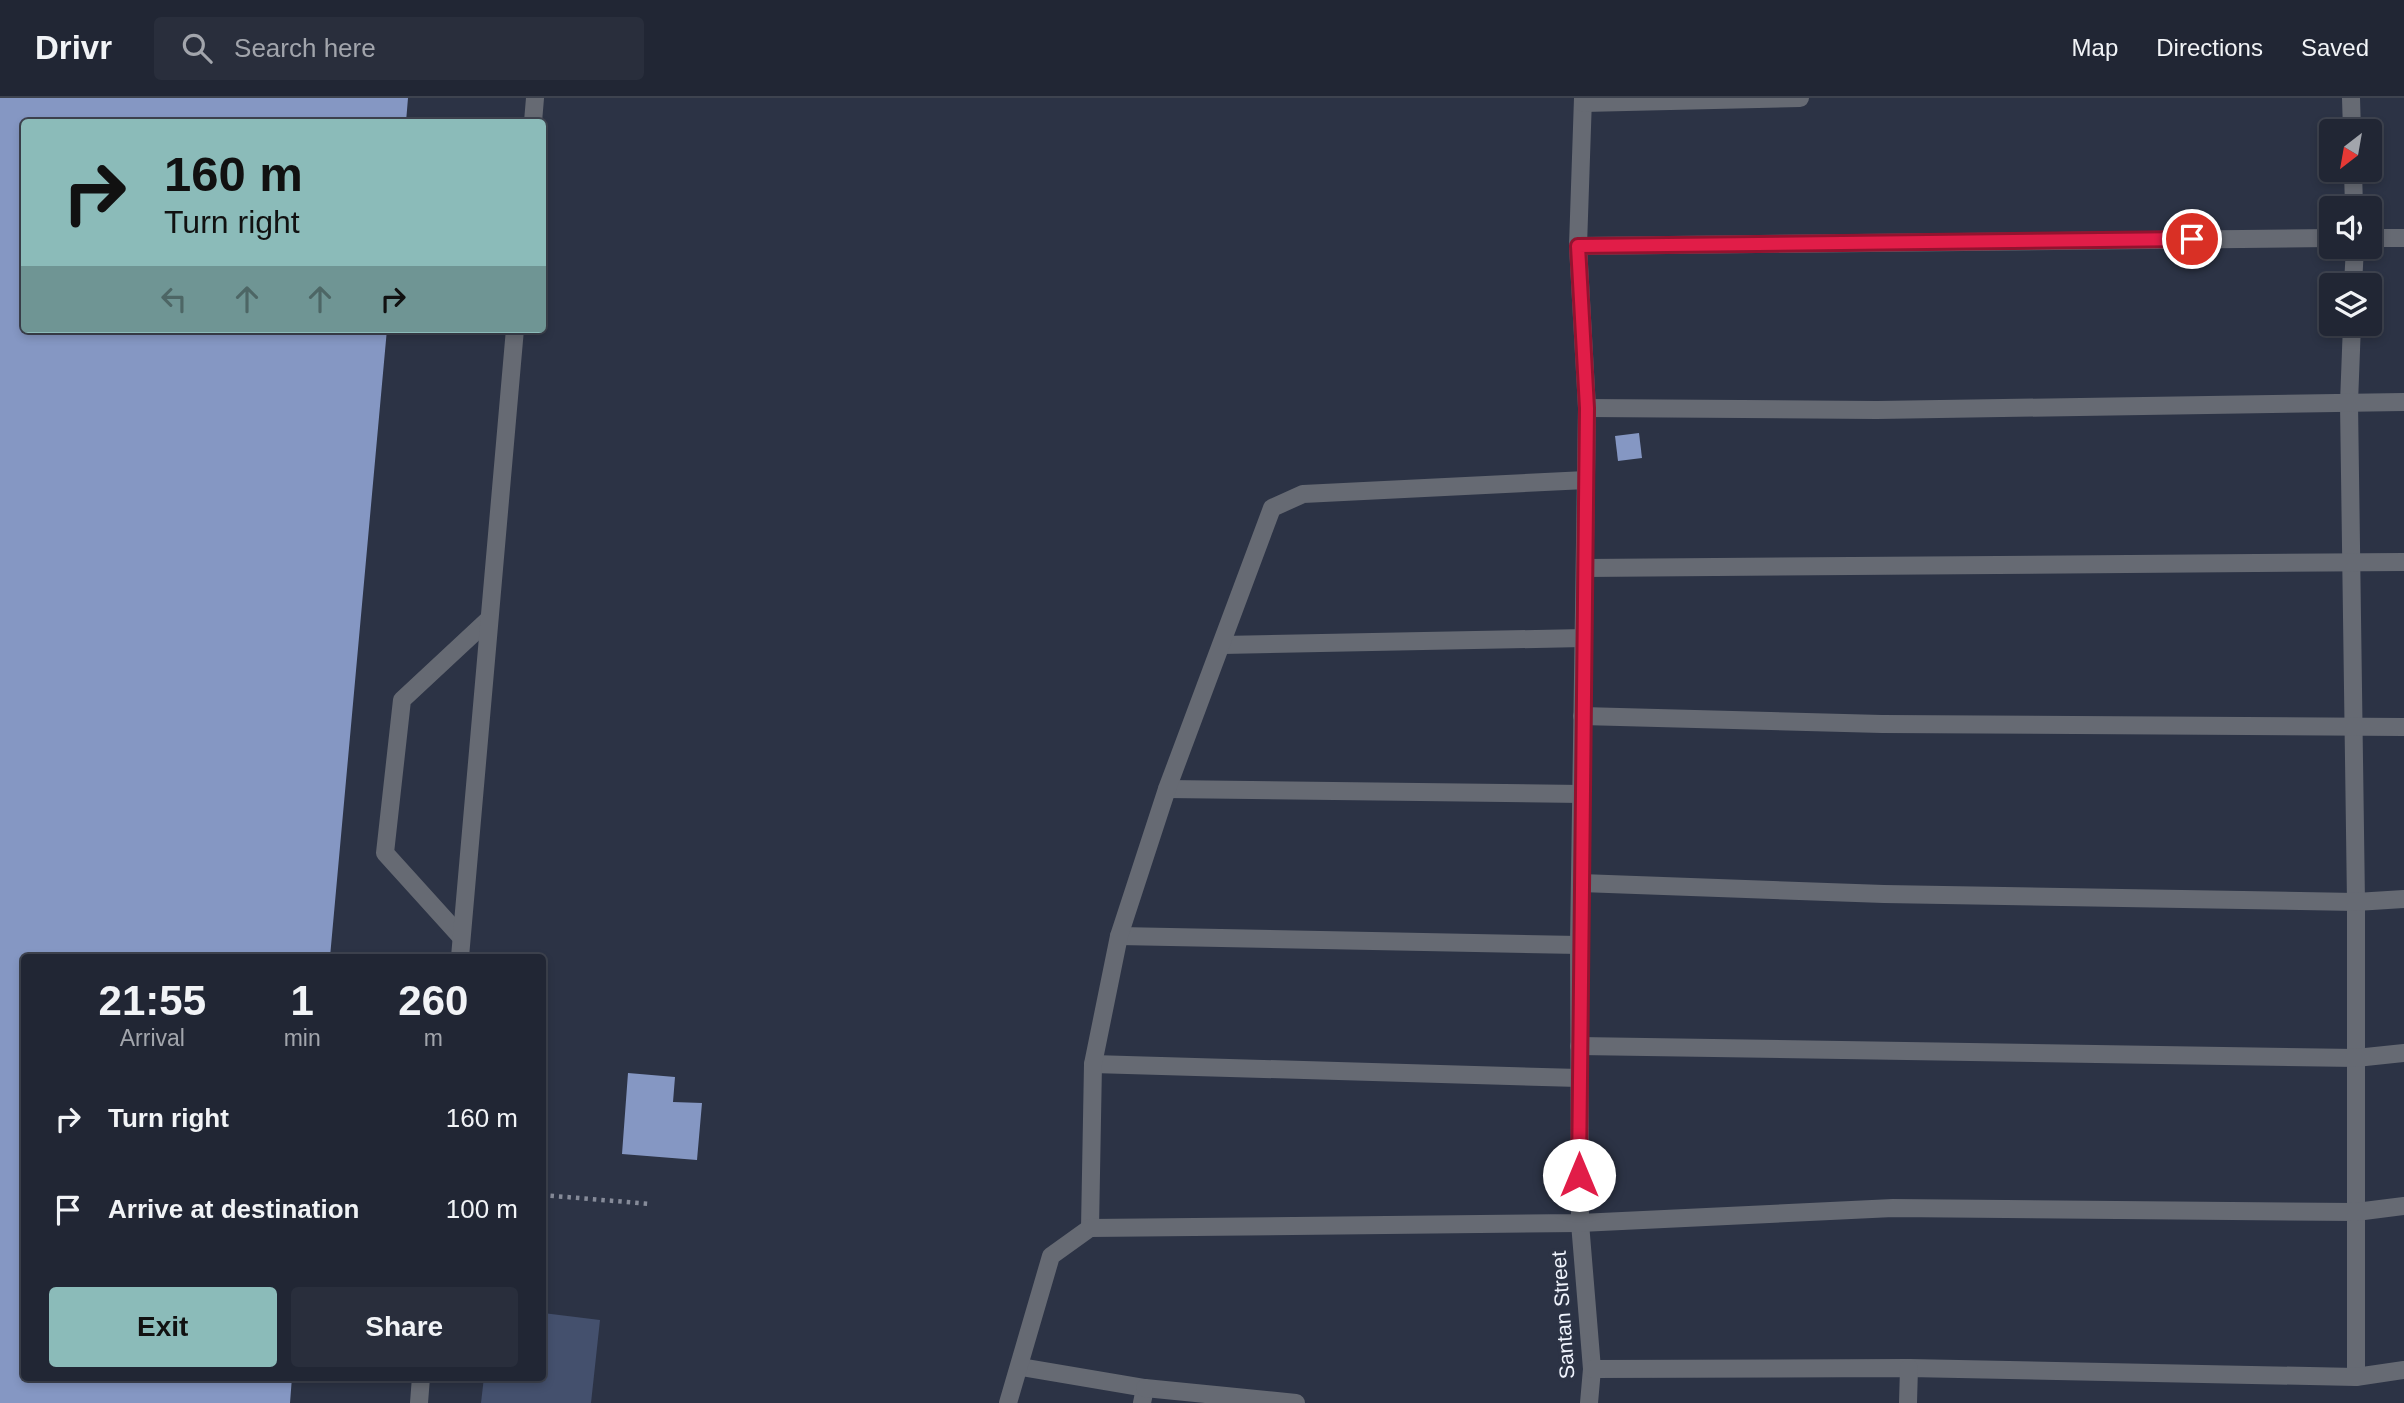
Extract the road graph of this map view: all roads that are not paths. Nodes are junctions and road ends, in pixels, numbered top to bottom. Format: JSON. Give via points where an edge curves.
{"nodes":[{"id":1,"x":535,"y":98,"type":"edge"},
{"id":2,"x":1800,"y":98,"type":"edge"},
{"id":3,"x":2351,"y":98,"type":"edge"},
{"id":4,"x":1583,"y":100,"type":"edge"},
{"id":5,"x":533,"y":119,"type":"edge"},
{"id":6,"x":2352,"y":119,"type":"edge"},
{"id":7,"x":2404,"y":237,"type":"edge"},
{"id":8,"x":2319,"y":238,"type":"edge"},
{"id":9,"x":2382,"y":238,"type":"edge"},
{"id":10,"x":1578,"y":246,"type":"junction"},
{"id":11,"x":515,"y":333,"type":"edge"},
{"id":12,"x":2352,"y":336,"type":"edge"},
{"id":13,"x":2404,"y":402,"type":"edge"},
{"id":14,"x":2349,"y":403,"type":"junction"},
{"id":15,"x":1587,"y":408,"type":"junction"},
{"id":16,"x":1586,"y":480,"type":"junction"},
{"id":17,"x":2353,"y":562,"type":"junction"},
{"id":18,"x":2404,"y":562,"type":"edge"},
{"id":19,"x":1585,"y":568,"type":"junction"},
{"id":20,"x":489,"y":619,"type":"junction"},
{"id":21,"x":1584,"y":638,"type":"junction"},
{"id":22,"x":1222,"y":645,"type":"junction"},
{"id":23,"x":1582,"y":716,"type":"junction"},
{"id":24,"x":2404,"y":727,"type":"edge"},
{"id":25,"x":2354,"y":729,"type":"junction"},
{"id":26,"x":1167,"y":789,"type":"junction"},
{"id":27,"x":1582,"y":794,"type":"junction"},
{"id":28,"x":1581,"y":883,"type":"junction"},
{"id":29,"x":2404,"y":899,"type":"edge"},
{"id":30,"x":2356,"y":902,"type":"junction"},
{"id":31,"x":1119,"y":936,"type":"junction"},
{"id":32,"x":461,"y":937,"type":"junction"},
{"id":33,"x":1579,"y":945,"type":"junction"},
{"id":34,"x":460,"y":954,"type":"edge"},
{"id":35,"x":1579,"y":1046,"type":"junction"},
{"id":36,"x":2404,"y":1053,"type":"edge"},
{"id":37,"x":2356,"y":1058,"type":"junction"},
{"id":38,"x":1093,"y":1065,"type":"junction"},
{"id":39,"x":1579,"y":1078,"type":"junction"},
{"id":40,"x":2404,"y":1206,"type":"edge"},
{"id":41,"x":2356,"y":1212,"type":"junction"},
{"id":42,"x":1580,"y":1223,"type":"junction"},
{"id":43,"x":1090,"y":1227,"type":"junction"},
{"id":44,"x":1021,"y":1367,"type":"junction"},
{"id":45,"x":1592,"y":1368,"type":"junction"},
{"id":46,"x":1909,"y":1368,"type":"junction"},
{"id":47,"x":2404,"y":1370,"type":"edge"},
{"id":48,"x":2356,"y":1377,"type":"junction"},
{"id":49,"x":421,"y":1381,"type":"edge"},
{"id":50,"x":1144,"y":1396,"type":"edge"},
{"id":51,"x":419,"y":1403,"type":"edge"},
{"id":52,"x":1008,"y":1403,"type":"edge"},
{"id":53,"x":1296,"y":1403,"type":"edge"},
{"id":54,"x":1589,"y":1403,"type":"edge"},
{"id":55,"x":1908,"y":1403,"type":"edge"}],
"edges":[{"from":1,"to":5,"type":"street"},
{"from":2,"to":4,"type":"street"},
{"from":3,"to":6,"type":"street"},
{"from":4,"to":10,"type":"street","name":"Santan Street"},
{"from":7,"to":9,"type":"street"},
{"from":8,"to":10,"type":"street"},
{"from":10,"to":15,"type":"street","name":"Santan Street"},
{"from":11,"to":20,"type":"street"},
{"from":12,"to":14,"type":"street"},
{"from":13,"to":14,"type":"street"},
{"from":14,"to":15,"type":"street","via":[[1877,410]]},
{"from":14,"to":17,"type":"street"},
{"from":15,"to":16,"type":"street","name":"Santan Street"},
{"from":16,"to":19,"type":"street","name":"Santan Street"},
{"from":16,"to":22,"type":"street","via":[[1303,494],[1272,508]]},
{"from":17,"to":18,"type":"street"},
{"from":17,"to":19,"type":"street"},
{"from":17,"to":25,"type":"street"},
{"from":19,"to":21,"type":"street","name":"Santan Street"},
{"from":20,"to":32,"type":"street"},
{"from":20,"to":32,"type":"street","via":[[402,700],[385,853]]},
{"from":21,"to":22,"type":"street"},
{"from":21,"to":23,"type":"street","name":"Santan Street"},
{"from":22,"to":26,"type":"street"},
{"from":23,"to":25,"type":"street"},
{"from":23,"to":27,"type":"street","name":"Santan Street"},
{"from":24,"to":25,"type":"street"},
{"from":25,"to":30,"type":"street"},
{"from":26,"to":27,"type":"street"},
{"from":26,"to":31,"type":"street"},
{"from":27,"to":28,"type":"street","name":"Santan Street"},
{"from":28,"to":30,"type":"street","via":[[1884,894]]},
{"from":28,"to":33,"type":"street","name":"Santan Street"},
{"from":29,"to":30,"type":"street"},
{"from":30,"to":37,"type":"street"},
{"from":31,"to":33,"type":"street"},
{"from":31,"to":38,"type":"street"},
{"from":32,"to":34,"type":"street"},
{"from":33,"to":35,"type":"street","name":"Santan Street"},
{"from":35,"to":37,"type":"street"},
{"from":35,"to":39,"type":"street","name":"Santan Street"},
{"from":36,"to":37,"type":"street"},
{"from":37,"to":41,"type":"street"},
{"from":38,"to":39,"type":"street"},
{"from":38,"to":43,"type":"street"},
{"from":39,"to":42,"type":"street","name":"Santan Street"},
{"from":40,"to":41,"type":"street"},
{"from":41,"to":42,"type":"street","via":[[1893,1208]]},
{"from":41,"to":48,"type":"street"},
{"from":42,"to":43,"type":"street"},
{"from":42,"to":45,"type":"street","name":"Santan Street"},
{"from":43,"to":44,"type":"street","via":[[1051,1256]]},
{"from":44,"to":50,"type":"street"},
{"from":44,"to":52,"type":"street"},
{"from":45,"to":46,"type":"street"},
{"from":45,"to":54,"type":"street","name":"Santan Street"},
{"from":46,"to":48,"type":"street"},
{"from":46,"to":55,"type":"street"},
{"from":47,"to":48,"type":"street"},
{"from":49,"to":51,"type":"street"},
{"from":50,"to":53,"type":"street"}]}
